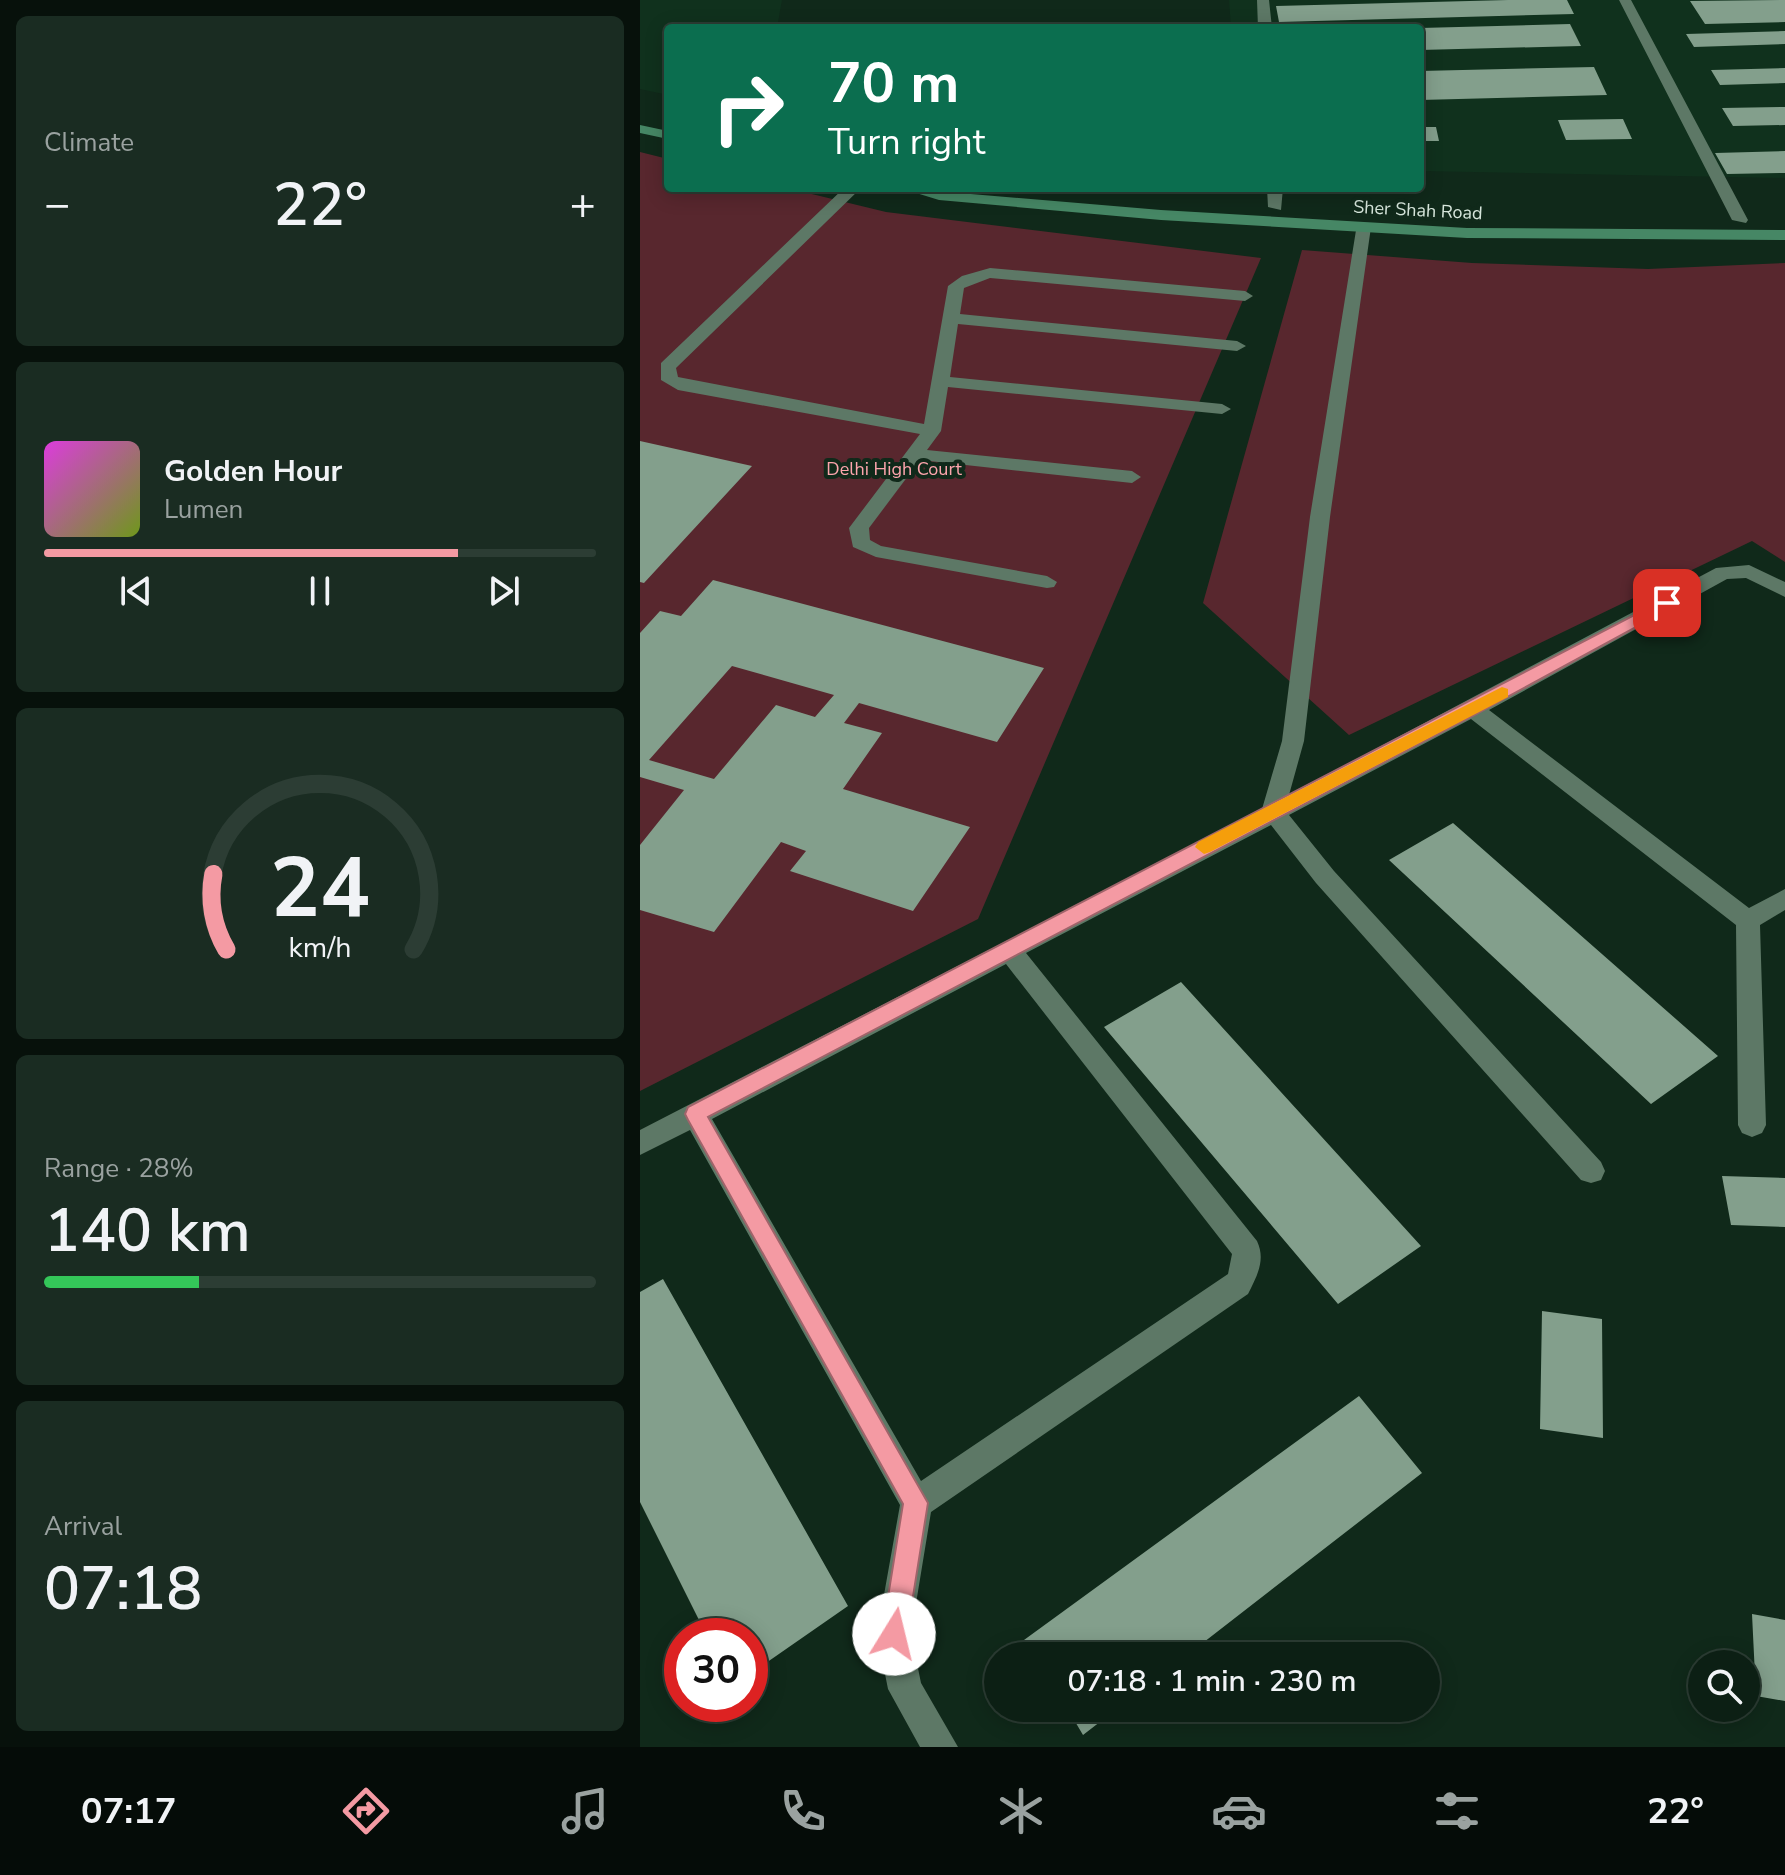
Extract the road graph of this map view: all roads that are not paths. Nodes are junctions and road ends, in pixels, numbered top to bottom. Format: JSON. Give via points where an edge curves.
{"nodes":[{"id":1,"x":1263,"y":0,"type":"edge"},
{"id":2,"x":1625,"y":0,"type":"edge"},
{"id":3,"x":1265,"y":24,"type":"edge"},
{"id":4,"x":640,"y":113,"type":"edge"},
{"id":5,"x":664,"y":118,"type":"edge"},
{"id":6,"x":640,"y":129,"type":"edge"},
{"id":7,"x":664,"y":134,"type":"edge"},
{"id":8,"x":849,"y":192,"type":"edge"},
{"id":9,"x":926,"y":192,"type":"edge"},
{"id":10,"x":1086,"y":192,"type":"edge"},
{"id":11,"x":1275,"y":192,"type":"edge"},
{"id":12,"x":1276,"y":207,"type":"junction"},
{"id":13,"x":1740,"y":220,"type":"junction"},
{"id":14,"x":1785,"y":220,"type":"edge"},
{"id":15,"x":1363,"y":227,"type":"junction"},
{"id":16,"x":1785,"y":235,"type":"edge"},
{"id":17,"x":1245,"y":296,"type":"dead end"},
{"id":18,"x":951,"y":318,"type":"junction"},
{"id":19,"x":1237,"y":346,"type":"dead end"},
{"id":20,"x":940,"y":381,"type":"junction"},
{"id":21,"x":1222,"y":409,"type":"dead end"},
{"id":22,"x":932,"y":431,"type":"junction"},
{"id":23,"x":913,"y":454,"type":"junction"},
{"id":24,"x":1132,"y":477,"type":"dead end"},
{"id":25,"x":1047,"y":582,"type":"dead end"},
{"id":26,"x":1785,"y":590,"type":"edge"},
{"id":27,"x":1473,"y":709,"type":"junction"},
{"id":28,"x":1273,"y":811,"type":"junction"},
{"id":29,"x":1785,"y":898,"type":"edge"},
{"id":30,"x":1748,"y":921,"type":"junction"},
{"id":31,"x":1009,"y":950,"type":"junction"},
{"id":32,"x":695,"y":1114,"type":"junction"},
{"id":33,"x":1752,"y":1125,"type":"dead end"},
{"id":34,"x":640,"y":1143,"type":"edge"},
{"id":35,"x":1591,"y":1171,"type":"dead end"},
{"id":36,"x":916,"y":1503,"type":"junction"},
{"id":37,"x":940,"y":1747,"type":"edge"}],
"edges":[{"from":1,"to":3,"type":"street"},
{"from":2,"to":13,"type":"street"},
{"from":4,"to":5,"type":"main road"},
{"from":6,"to":7,"type":"main road"},
{"from":8,"to":22,"type":"street","via":[[667,367],[668,374],[678,385]]},
{"from":9,"to":15,"type":"main road","name":"Sher Shah Road","via":[[1161,215]]},
{"from":10,"to":12,"type":"main road","name":"Sher Shah Road"},
{"from":11,"to":12,"type":"street"},
{"from":12,"to":13,"type":"main road","name":"Sher Shah Road","via":[[1476,218]]},
{"from":13,"to":14,"type":"main road","name":"Sher Shah Road"},
{"from":15,"to":16,"type":"main road","name":"Sher Shah Road","via":[[1467,233]]},
{"from":15,"to":28,"type":"street","via":[[1293,741]]},
{"from":17,"to":18,"type":"street","via":[[990,273],[956,286]]},
{"from":18,"to":19,"type":"street"},
{"from":18,"to":20,"type":"street"},
{"from":20,"to":21,"type":"street"},
{"from":20,"to":22,"type":"street"},
{"from":22,"to":23,"type":"street"},
{"from":23,"to":24,"type":"street"},
{"from":23,"to":25,"type":"street","via":[[859,528],[860,543],[876,551]]},
{"from":26,"to":27,"type":"street","via":[[1749,571],[1723,573]]},
{"from":27,"to":28,"type":"street"},
{"from":27,"to":30,"type":"street"},
{"from":28,"to":31,"type":"street"},
{"from":28,"to":35,"type":"street","via":[[1325,877]]},
{"from":29,"to":30,"type":"street"},
{"from":30,"to":33,"type":"street"},
{"from":31,"to":32,"type":"street"},
{"from":31,"to":36,"type":"street","via":[[1247,1250],[1246,1268],[1238,1284]]},
{"from":32,"to":34,"type":"street"},
{"from":32,"to":36,"type":"street"},
{"from":36,"to":37,"type":"street","via":[[894,1634],[905,1689]]}]}
